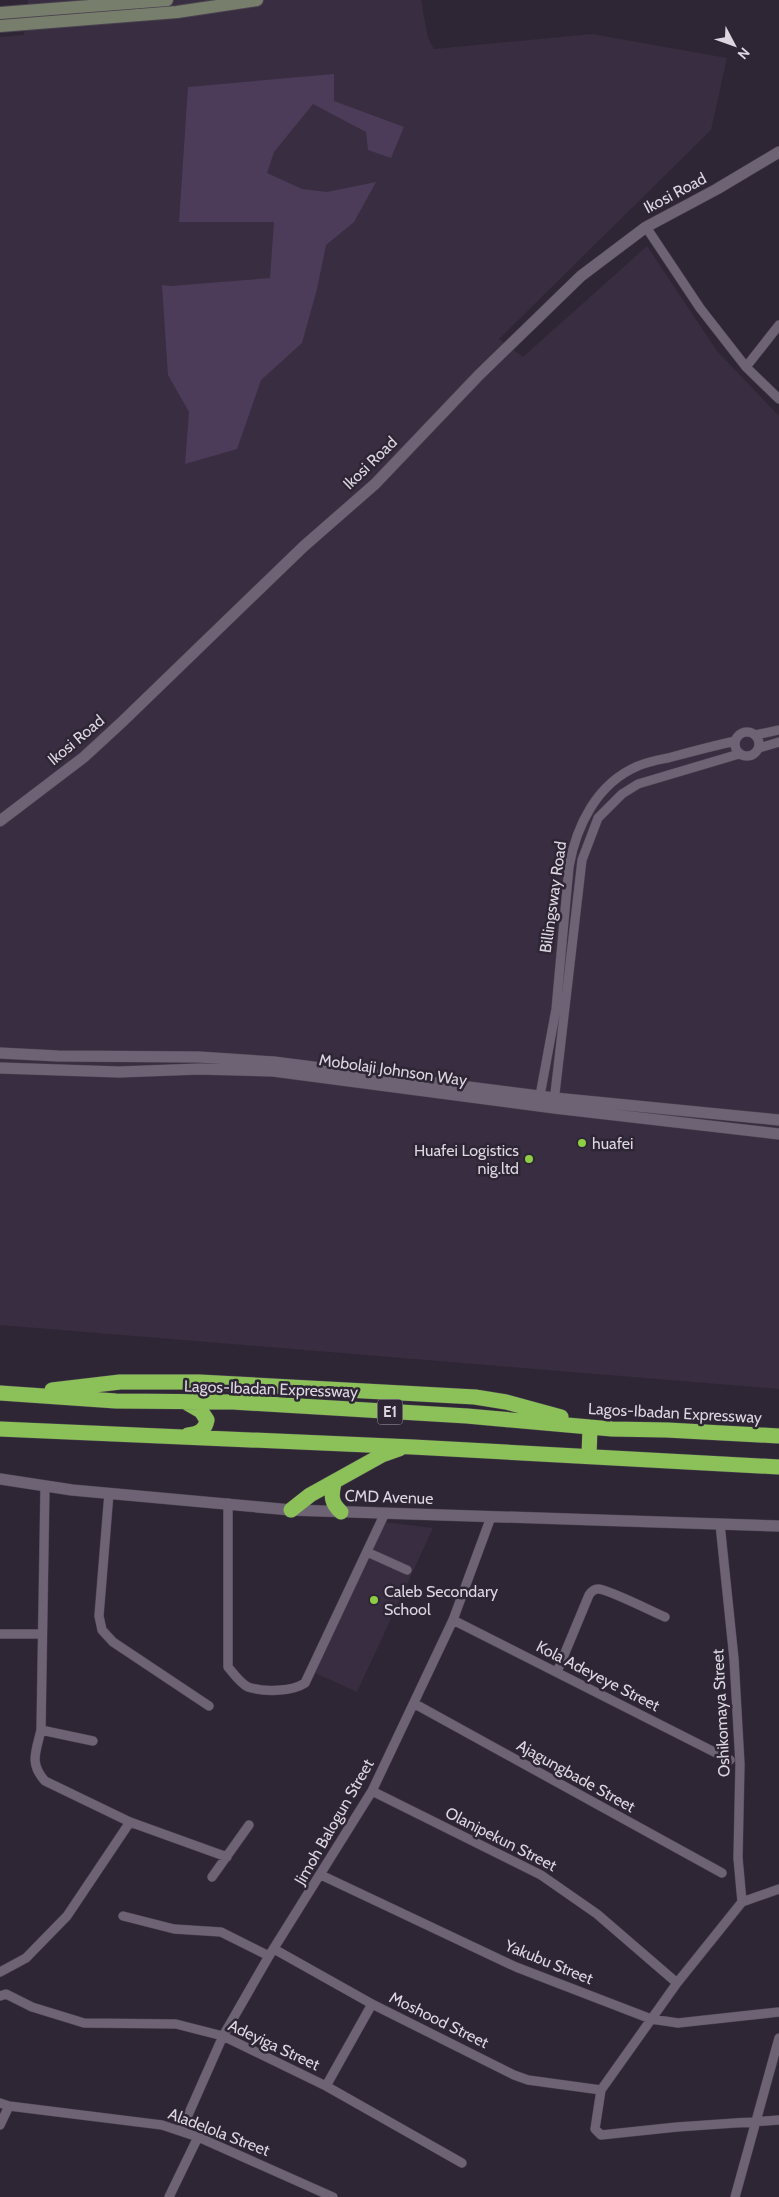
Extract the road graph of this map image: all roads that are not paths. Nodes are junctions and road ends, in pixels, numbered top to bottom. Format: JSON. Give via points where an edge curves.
{"nodes":[{"id":1,"x":167,"y":0,"type":"edge"},
{"id":2,"x":257,"y":0,"type":"edge"},
{"id":3,"x":0,"y":14,"type":"edge"},
{"id":4,"x":0,"y":26,"type":"edge"},
{"id":5,"x":779,"y":152,"type":"edge"},
{"id":6,"x":646,"y":227,"type":"junction"},
{"id":7,"x":779,"y":325,"type":"edge"},
{"id":8,"x":746,"y":367,"type":"junction"},
{"id":9,"x":779,"y":398,"type":"edge"},
{"id":10,"x":779,"y":730,"type":"edge"},
{"id":11,"x":755,"y":735,"type":"junction"},
{"id":12,"x":735,"y":741,"type":"junction"},
{"id":13,"x":779,"y":742,"type":"edge"},
{"id":14,"x":759,"y":748,"type":"junction"},
{"id":15,"x":739,"y":754,"type":"junction"},
{"id":16,"x":0,"y":822,"type":"edge"},
{"id":17,"x":0,"y":1053,"type":"edge"},
{"id":18,"x":0,"y":1068,"type":"edge"},
{"id":19,"x":539,"y":1101,"type":"junction"},
{"id":20,"x":554,"y":1103,"type":"junction"},
{"id":21,"x":779,"y":1120,"type":"edge"},
{"id":22,"x":779,"y":1134,"type":"edge"},
{"id":23,"x":0,"y":1393,"type":"edge"},
{"id":24,"x":34,"y":1395,"type":"junction"},
{"id":25,"x":187,"y":1403,"type":"junction"},
{"id":26,"x":582,"y":1426,"type":"junction"},
{"id":27,"x":0,"y":1429,"type":"edge"},
{"id":28,"x":779,"y":1436,"type":"edge"},
{"id":29,"x":172,"y":1437,"type":"junction"},
{"id":30,"x":412,"y":1446,"type":"junction"},
{"id":31,"x":589,"y":1456,"type":"junction"},
{"id":32,"x":779,"y":1467,"type":"edge"},
{"id":33,"x":0,"y":1479,"type":"edge"},
{"id":34,"x":334,"y":1483,"type":"junction"},
{"id":35,"x":45,"y":1486,"type":"junction"},
{"id":36,"x":109,"y":1493,"type":"junction"},
{"id":37,"x":228,"y":1503,"type":"junction"},
{"id":38,"x":291,"y":1510,"type":"junction"},
{"id":39,"x":341,"y":1512,"type":"junction"},
{"id":40,"x":385,"y":1513,"type":"junction"},
{"id":41,"x":491,"y":1517,"type":"junction"},
{"id":42,"x":720,"y":1524,"type":"junction"},
{"id":43,"x":779,"y":1526,"type":"edge"},
{"id":44,"x":367,"y":1552,"type":"junction"},
{"id":45,"x":407,"y":1570,"type":"dead end"},
{"id":46,"x":665,"y":1617,"type":"dead end"},
{"id":47,"x":453,"y":1620,"type":"junction"},
{"id":48,"x":0,"y":1634,"type":"edge"},
{"id":49,"x":41,"y":1634,"type":"junction"},
{"id":50,"x":557,"y":1672,"type":"junction"},
{"id":51,"x":415,"y":1704,"type":"junction"},
{"id":52,"x":209,"y":1706,"type":"dead end"},
{"id":53,"x":41,"y":1730,"type":"junction"},
{"id":54,"x":93,"y":1741,"type":"dead end"},
{"id":55,"x":730,"y":1760,"type":"dead end"},
{"id":56,"x":372,"y":1791,"type":"junction"},
{"id":57,"x":130,"y":1822,"type":"junction"},
{"id":58,"x":249,"y":1825,"type":"dead end"},
{"id":59,"x":227,"y":1857,"type":"junction"},
{"id":60,"x":722,"y":1873,"type":"dead end"},
{"id":61,"x":321,"y":1875,"type":"junction"},
{"id":62,"x":212,"y":1877,"type":"dead end"},
{"id":63,"x":779,"y":1889,"type":"edge"},
{"id":64,"x":742,"y":1902,"type":"junction"},
{"id":65,"x":123,"y":1916,"type":"dead end"},
{"id":66,"x":271,"y":1953,"type":"junction"},
{"id":67,"x":0,"y":1972,"type":"edge"},
{"id":68,"x":678,"y":1983,"type":"junction"},
{"id":69,"x":0,"y":1996,"type":"edge"},
{"id":70,"x":372,"y":2004,"type":"junction"},
{"id":71,"x":779,"y":2012,"type":"edge"},
{"id":72,"x":651,"y":2019,"type":"junction"},
{"id":73,"x":223,"y":2036,"type":"junction"},
{"id":74,"x":779,"y":2038,"type":"edge"},
{"id":75,"x":326,"y":2086,"type":"junction"},
{"id":76,"x":601,"y":2090,"type":"junction"},
{"id":77,"x":4,"y":2105,"type":"edge"},
{"id":78,"x":779,"y":2120,"type":"edge"},
{"id":79,"x":754,"y":2122,"type":"junction"},
{"id":80,"x":0,"y":2125,"type":"edge"},
{"id":81,"x":181,"y":2131,"type":"junction"},
{"id":82,"x":198,"y":2137,"type":"junction"},
{"id":83,"x":462,"y":2163,"type":"dead end"},
{"id":84,"x":169,"y":2197,"type":"edge"},
{"id":85,"x":333,"y":2197,"type":"edge"},
{"id":86,"x":734,"y":2197,"type":"edge"}],
"edges":[{"from":1,"to":3,"type":"main road"},
{"from":2,"to":4,"type":"main road","via":[[177,12]]},
{"from":5,"to":6,"type":"street","name":"Ikosi Road"},
{"from":6,"to":8,"type":"street","via":[[700,308]]},
{"from":6,"to":16,"type":"street","name":"Ikosi Road","via":[[581,276],[548,306],[375,484],[303,547],[122,722],[84,757]]},
{"from":7,"to":8,"type":"street"},
{"from":8,"to":9,"type":"street"},
{"from":10,"to":11,"type":"street"},
{"from":11,"to":12,"type":"street","via":[[744,732]]},
{"from":11,"to":14,"type":"street"},
{"from":12,"to":15,"type":"street"},
{"from":12,"to":19,"type":"street","name":"Billingsway Road","via":[[637,766],[617,779],[588,810],[573,844],[569,867],[556,1009]]},
{"from":13,"to":14,"type":"street"},
{"from":14,"to":15,"type":"street","via":[[750,756]]},
{"from":15,"to":20,"type":"street","name":"Billingsway Road","via":[[638,784],[622,794],[598,818],[582,860]]},
{"from":17,"to":19,"type":"street","name":"Mobolaji Johnson Way","via":[[199,1057],[274,1062]]},
{"from":18,"to":19,"type":"street","name":"Mobolaji Johnson Way","via":[[119,1072],[273,1071]]},
{"from":19,"to":20,"type":"street","name":"Mobolaji Johnson Way"},
{"from":20,"to":21,"type":"street","name":"Mobolaji Johnson Way"},
{"from":20,"to":22,"type":"street","name":"Mobolaji Johnson Way"},
{"from":23,"to":24,"type":"highway","name":"Lagos-Ibadan Expressway","number":"E1"},
{"from":24,"to":25,"type":"highway","name":"Lagos-Ibadan Expressway","number":"E1"},
{"from":24,"to":26,"type":"highway","via":[[54,1389],[120,1382],[199,1382],[475,1397],[545,1412]]},
{"from":25,"to":26,"type":"highway","name":"Lagos-Ibadan Expressway","number":"E1","via":[[233,1402]]},
{"from":25,"to":29,"type":"highway","via":[[205,1415],[206,1425],[196,1434]]},
{"from":26,"to":28,"type":"highway","name":"Lagos-Ibadan Expressway","number":"E1"},
{"from":26,"to":31,"type":"highway"},
{"from":27,"to":29,"type":"highway","number":"E1"},
{"from":29,"to":30,"type":"highway","number":"E1"},
{"from":30,"to":31,"type":"highway","number":"E1"},
{"from":30,"to":34,"type":"highway","via":[[382,1455]]},
{"from":31,"to":32,"type":"highway","number":"E1"},
{"from":33,"to":35,"type":"street","name":"CMD Avenue"},
{"from":34,"to":38,"type":"highway","via":[[310,1495]]},
{"from":34,"to":39,"type":"highway","via":[[331,1496]]},
{"from":35,"to":36,"type":"street","name":"CMD Avenue"},
{"from":35,"to":49,"type":"street"},
{"from":36,"to":37,"type":"street","name":"CMD Avenue"},
{"from":36,"to":52,"type":"street","via":[[99,1616],[102,1630],[113,1642]]},
{"from":37,"to":38,"type":"street","name":"CMD Avenue"},
{"from":37,"to":44,"type":"street","via":[[228,1668],[248,1686],[288,1690],[305,1683]]},
{"from":38,"to":39,"type":"street","name":"CMD Avenue"},
{"from":39,"to":40,"type":"street","name":"CMD Avenue"},
{"from":40,"to":41,"type":"street","name":"CMD Avenue"},
{"from":40,"to":44,"type":"street"},
{"from":41,"to":42,"type":"street","name":"CMD Avenue"},
{"from":41,"to":47,"type":"street","name":"Jimoh Balogun Street"},
{"from":42,"to":43,"type":"street","name":"CMD Avenue"},
{"from":42,"to":64,"type":"street","name":"Oshikomaya Street","via":[[734,1658],[740,1764],[738,1858]]},
{"from":44,"to":45,"type":"street"},
{"from":46,"to":50,"type":"street","via":[[599,1589],[592,1591]]},
{"from":47,"to":50,"type":"street","name":"Kola Adeyeye Street"},
{"from":47,"to":51,"type":"street","name":"Jimoh Balogun Street"},
{"from":48,"to":49,"type":"street"},
{"from":49,"to":53,"type":"street"},
{"from":50,"to":55,"type":"street","name":"Kola Adeyeye Street"},
{"from":51,"to":56,"type":"street","name":"Jimoh Balogun Street"},
{"from":51,"to":60,"type":"street","name":"Ajagungbade Street"},
{"from":53,"to":54,"type":"street"},
{"from":53,"to":57,"type":"street","via":[[34,1761],[36,1771],[45,1781]]},
{"from":56,"to":61,"type":"street","name":"Jimoh Balogun Street"},
{"from":56,"to":68,"type":"street","name":"Olanipekun Street","via":[[541,1875],[597,1914]]},
{"from":57,"to":59,"type":"street"},
{"from":57,"to":67,"type":"street","via":[[67,1916],[26,1958]]},
{"from":58,"to":59,"type":"street"},
{"from":59,"to":62,"type":"street"},
{"from":61,"to":66,"type":"street","name":"Jimoh Balogun Street"},
{"from":61,"to":72,"type":"street","name":"Yakubu Street","via":[[516,1966]]},
{"from":63,"to":64,"type":"street"},
{"from":64,"to":68,"type":"street"},
{"from":65,"to":66,"type":"street","name":"Moshood Street","via":[[174,1929],[221,1932]]},
{"from":66,"to":70,"type":"street","name":"Moshood Street"},
{"from":66,"to":73,"type":"street","name":"Jimoh Balogun Street"},
{"from":68,"to":72,"type":"street"},
{"from":69,"to":73,"type":"street","name":"Adeyiga Street","via":[[6,1994],[50,2014],[84,2024],[176,2024]]},
{"from":70,"to":75,"type":"street"},
{"from":70,"to":76,"type":"street","name":"Moshood Street","via":[[514,2075],[528,2080]]},
{"from":71,"to":72,"type":"street","name":"Yakubu Street","via":[[678,2024]]},
{"from":72,"to":76,"type":"street"},
{"from":73,"to":75,"type":"street","name":"Adeyiga Street"},
{"from":73,"to":81,"type":"street","name":"Jimoh Balogun Street"},
{"from":74,"to":79,"type":"street"},
{"from":75,"to":83,"type":"street","name":"Adeyiga Street"},
{"from":76,"to":79,"type":"street","via":[[595,2129],[601,2135]]},
{"from":77,"to":80,"type":"street"},
{"from":77,"to":81,"type":"street","name":"Aladelola Street","via":[[148,2123]]},
{"from":78,"to":79,"type":"street"},
{"from":79,"to":86,"type":"street"},
{"from":81,"to":82,"type":"street","name":"Aladelola Street"},
{"from":82,"to":84,"type":"street"},
{"from":82,"to":85,"type":"street","name":"Aladelola Street"}]}
